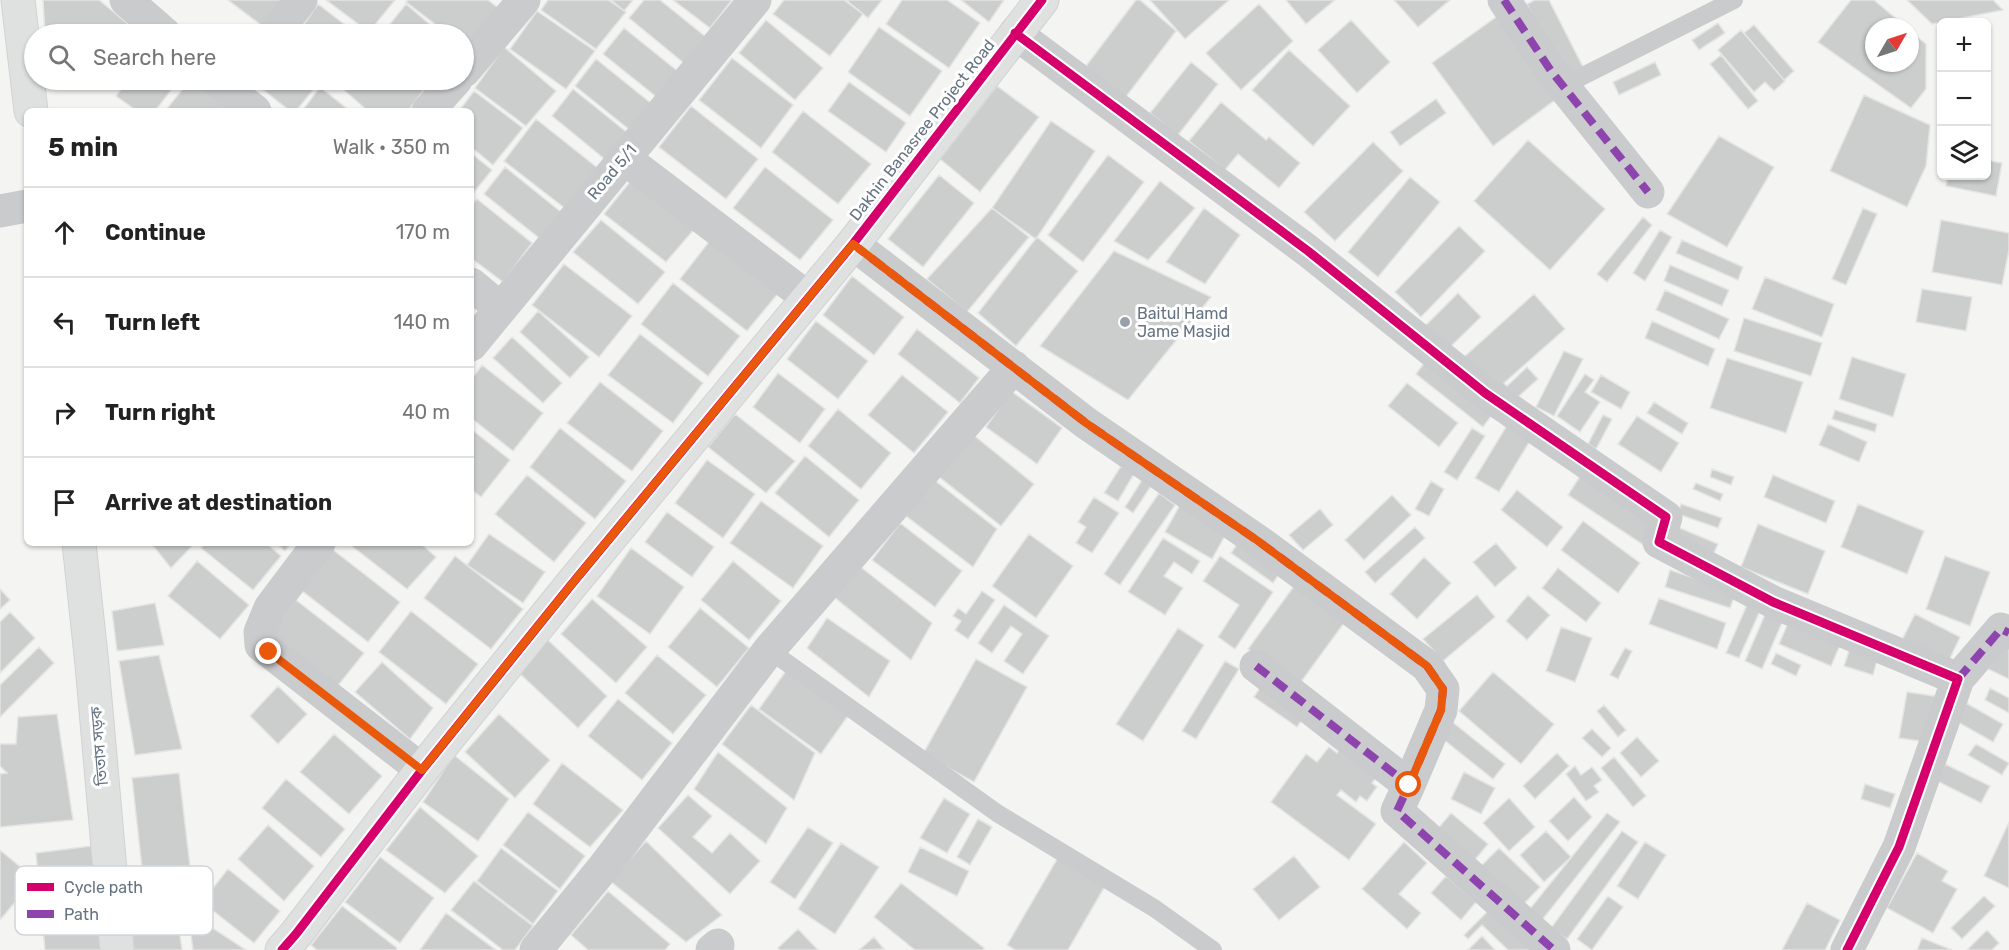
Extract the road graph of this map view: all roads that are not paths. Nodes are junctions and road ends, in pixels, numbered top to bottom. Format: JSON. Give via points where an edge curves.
{"nodes":[{"id":1,"x":18,"y":0,"type":"edge"},
{"id":2,"x":126,"y":0,"type":"edge"},
{"id":3,"x":301,"y":0,"type":"edge"},
{"id":4,"x":524,"y":0,"type":"edge"},
{"id":5,"x":755,"y":0,"type":"edge"},
{"id":6,"x":1042,"y":0,"type":"edge"},
{"id":7,"x":1504,"y":0,"type":"edge"},
{"id":8,"x":1734,"y":0,"type":"edge"},
{"id":9,"x":154,"y":24,"type":"edge"},
{"id":10,"x":282,"y":24,"type":"edge"},
{"id":11,"x":1015,"y":33,"type":"junction"},
{"id":12,"x":24,"y":51,"type":"edge"},
{"id":13,"x":474,"y":58,"type":"edge"},
{"id":14,"x":1563,"y":86,"type":"junction"},
{"id":15,"x":29,"y":90,"type":"edge"},
{"id":16,"x":447,"y":90,"type":"edge"},
{"id":17,"x":31,"y":108,"type":"edge"},
{"id":18,"x":431,"y":108,"type":"edge"},
{"id":19,"x":624,"y":158,"type":"junction"},
{"id":20,"x":1648,"y":192,"type":"dead end"},
{"id":21,"x":24,"y":207,"type":"edge"},
{"id":22,"x":0,"y":211,"type":"edge"},
{"id":23,"x":853,"y":244,"type":"junction"},
{"id":24,"x":474,"y":286,"type":"edge"},
{"id":25,"x":808,"y":298,"type":"junction"},
{"id":26,"x":500,"y":308,"type":"junction"},
{"id":27,"x":474,"y":341,"type":"edge"},
{"id":28,"x":1014,"y":367,"type":"junction"},
{"id":29,"x":79,"y":546,"type":"edge"},
{"id":30,"x":317,"y":546,"type":"edge"},
{"id":31,"x":2009,"y":633,"type":"edge"},
{"id":32,"x":769,"y":650,"type":"junction"},
{"id":33,"x":1256,"y":666,"type":"dead end"},
{"id":34,"x":1958,"y":679,"type":"junction"},
{"id":35,"x":422,"y":770,"type":"junction"},
{"id":36,"x":1409,"y":785,"type":"junction"},
{"id":37,"x":110,"y":866,"type":"edge"},
{"id":38,"x":116,"y":935,"type":"edge"},
{"id":39,"x":117,"y":950,"type":"edge"},
{"id":40,"x":282,"y":950,"type":"edge"},
{"id":41,"x":536,"y":950,"type":"edge"},
{"id":42,"x":1214,"y":950,"type":"edge"},
{"id":43,"x":1554,"y":950,"type":"edge"},
{"id":44,"x":1846,"y":950,"type":"edge"}],
"edges":[{"from":1,"to":12,"type":"street"},
{"from":2,"to":9,"type":"street"},
{"from":3,"to":10,"type":"street"},
{"from":4,"to":13,"type":"street"},
{"from":5,"to":19,"type":"street","name":"Road 5/1"},
{"from":6,"to":11,"type":"street","name":"Dakhin Banasree Project Road"},
{"from":7,"to":14,"type":"street"},
{"from":8,"to":14,"type":"lane"},
{"from":11,"to":23,"type":"street","name":"Dakhin Banasree Project Road"},
{"from":11,"to":34,"type":"street","via":[[1308,251],[1485,393],[1666,517],[1659,542],[1773,602]]},
{"from":14,"to":20,"type":"street"},
{"from":15,"to":17,"type":"street"},
{"from":16,"to":18,"type":"street"},
{"from":19,"to":25,"type":"street"},
{"from":19,"to":26,"type":"street","name":"Road 5/1"},
{"from":21,"to":22,"type":"street"},
{"from":23,"to":25,"type":"street","name":"Dakhin Banasree Project Road"},
{"from":23,"to":28,"type":"street"},
{"from":24,"to":26,"type":"street"},
{"from":25,"to":35,"type":"street","name":"Dakhin Banasree Project Road"},
{"from":26,"to":27,"type":"street","name":"Road 5/1"},
{"from":28,"to":32,"type":"street"},
{"from":28,"to":36,"type":"street","via":[[1086,423],[1258,541],[1427,666],[1443,689],[1441,710]]},
{"from":29,"to":37,"type":"street","name":"তিতাস সড়ক"},
{"from":30,"to":35,"type":"street","via":[[270,608],[260,632],[261,645]]},
{"from":31,"to":34,"type":"street","via":[[2001,629]]},
{"from":32,"to":41,"type":"street"},
{"from":32,"to":42,"type":"lane","via":[[998,813],[1154,908]]},
{"from":33,"to":36,"type":"street"},
{"from":34,"to":44,"type":"street","via":[[1899,848]]},
{"from":35,"to":40,"type":"street","name":"Dakhin Banasree Project Road"},
{"from":36,"to":43,"type":"street","via":[[1397,811]]},
{"from":38,"to":39,"type":"street","name":"তিতাস সড়ক"}]}
